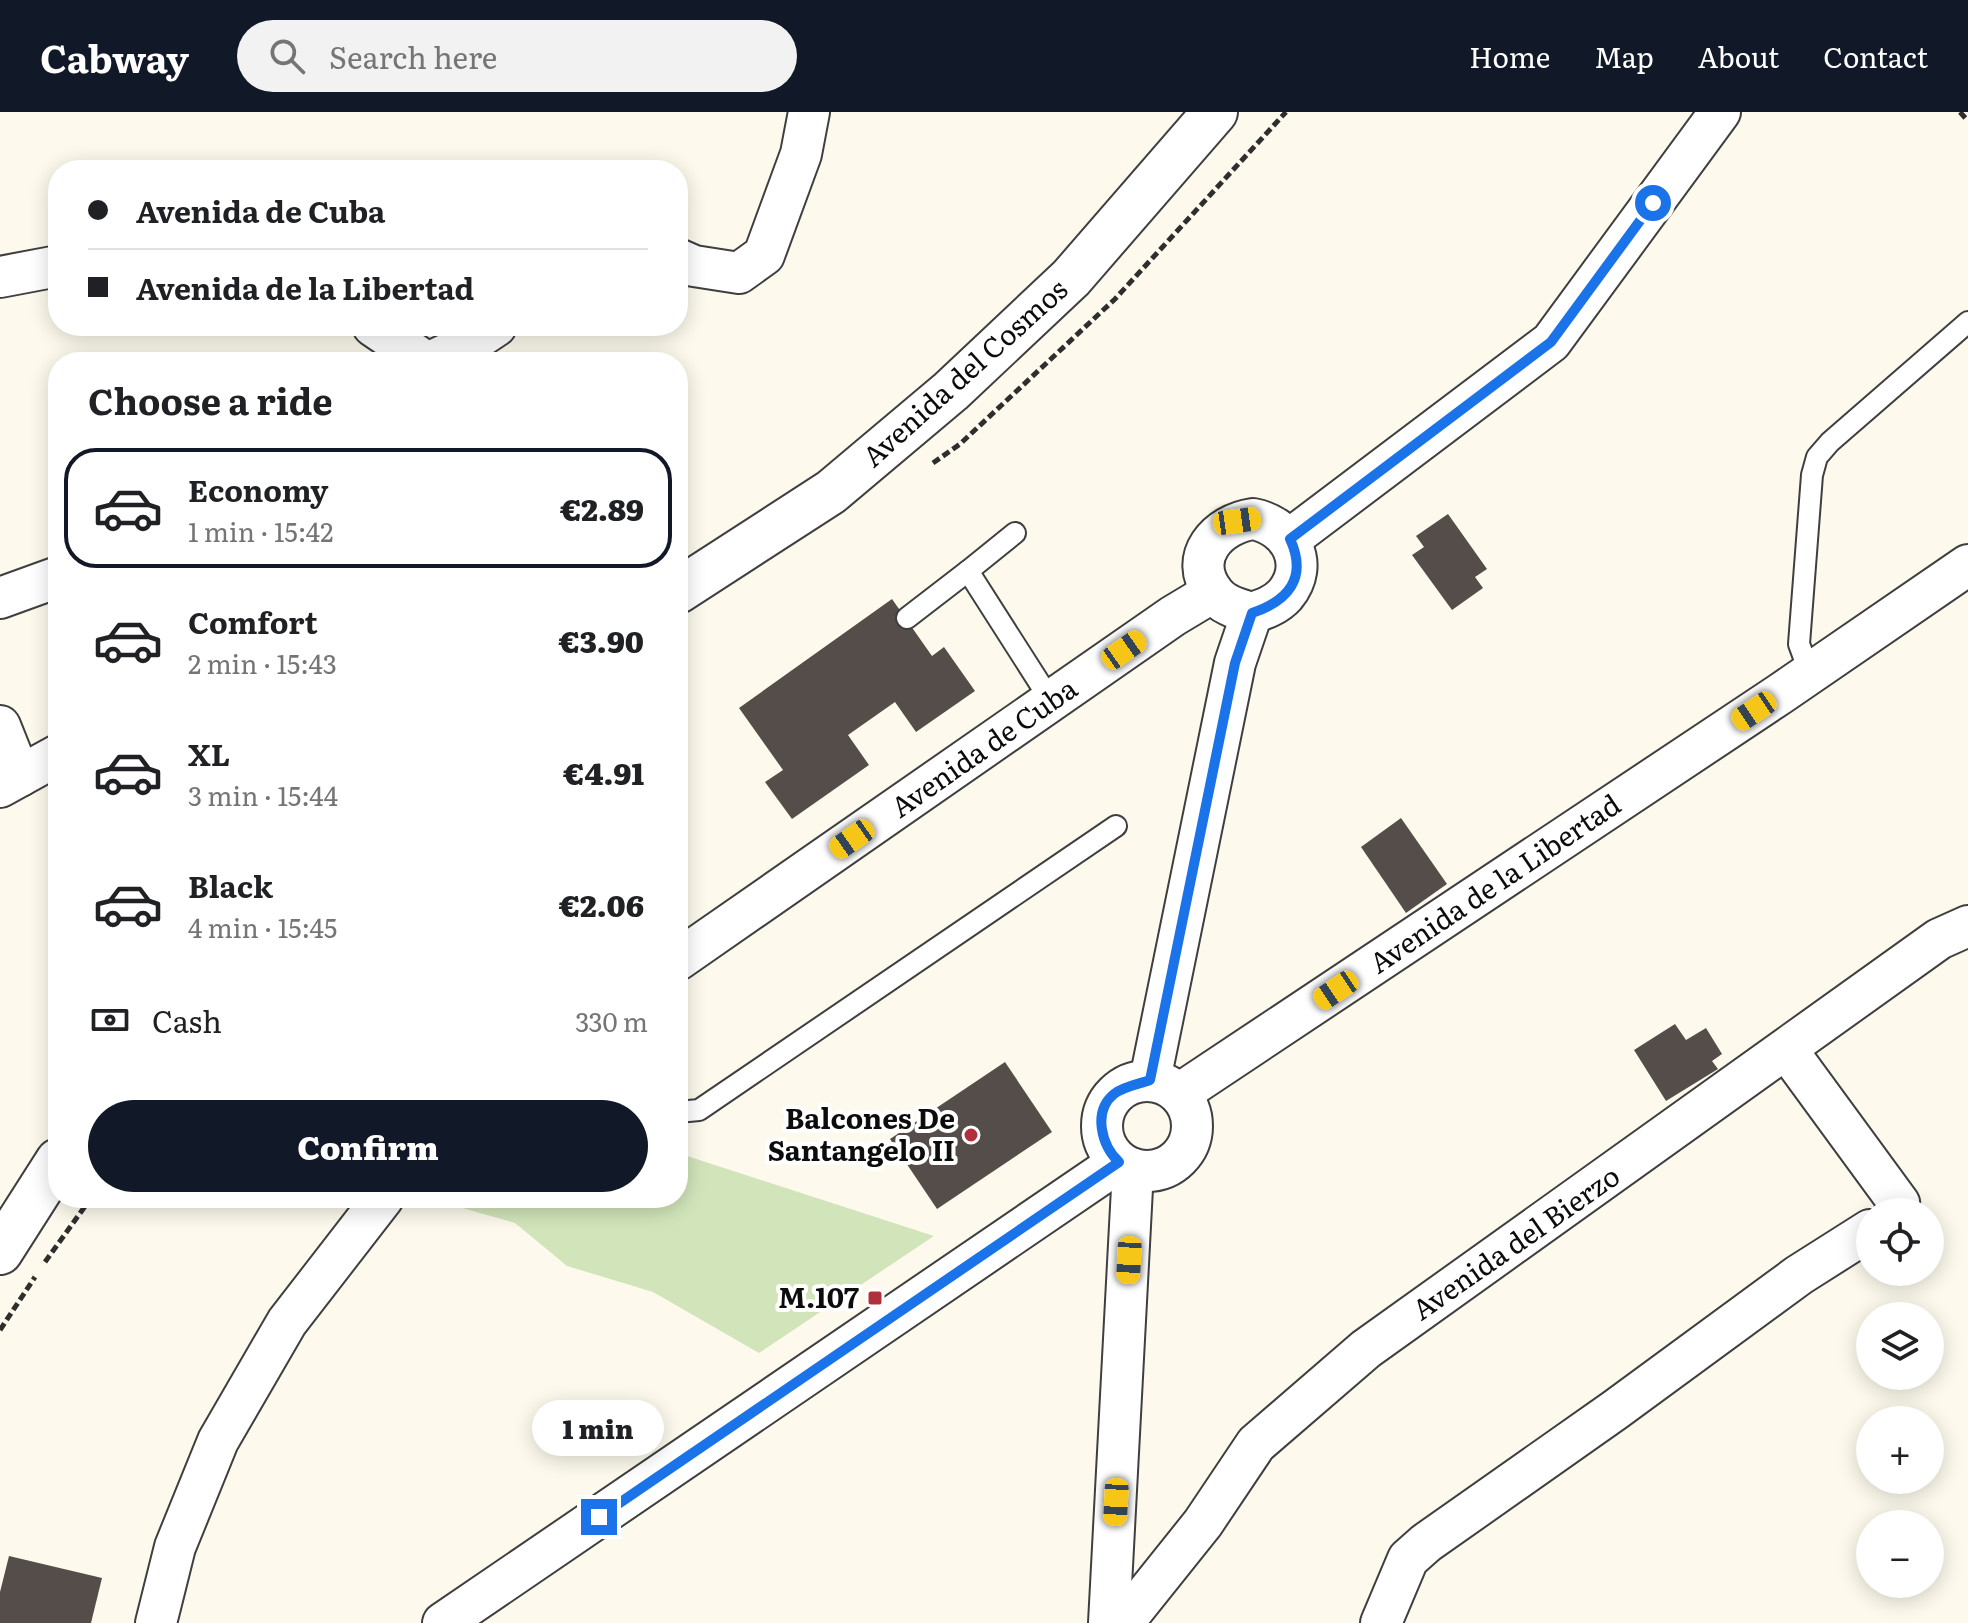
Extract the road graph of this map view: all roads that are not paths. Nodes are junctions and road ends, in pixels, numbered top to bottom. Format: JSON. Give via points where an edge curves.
{"nodes":[{"id":1,"x":809,"y":112,"type":"edge"},
{"id":2,"x":1215,"y":112,"type":"edge"},
{"id":3,"x":1720,"y":112,"type":"edge"},
{"id":4,"x":688,"y":263,"type":"edge"},
{"id":5,"x":48,"y":268,"type":"edge"},
{"id":6,"x":0,"y":277,"type":"edge"},
{"id":7,"x":1968,"y":322,"type":"edge"},
{"id":8,"x":388,"y":336,"type":"edge"},
{"id":9,"x":481,"y":336,"type":"edge"},
{"id":10,"x":413,"y":352,"type":"edge"},
{"id":11,"x":450,"y":352,"type":"edge"},
{"id":12,"x":1015,"y":533,"type":"dead end"},
{"id":13,"x":1290,"y":539,"type":"junction"},
{"id":14,"x":1968,"y":565,"type":"edge"},
{"id":15,"x":968,"y":571,"type":"junction"},
{"id":16,"x":48,"y":581,"type":"edge"},
{"id":17,"x":688,"y":585,"type":"edge"},
{"id":18,"x":1213,"y":592,"type":"junction"},
{"id":19,"x":0,"y":598,"type":"edge"},
{"id":20,"x":1252,"y":613,"type":"junction"},
{"id":21,"x":907,"y":618,"type":"dead end"},
{"id":22,"x":1810,"y":674,"type":"junction"},
{"id":23,"x":1051,"y":701,"type":"junction"},
{"id":24,"x":0,"y":726,"type":"edge"},
{"id":25,"x":48,"y":761,"type":"edge"},
{"id":26,"x":10,"y":782,"type":"edge"},
{"id":27,"x":1116,"y":826,"type":"dead end"},
{"id":28,"x":1968,"y":926,"type":"edge"},
{"id":29,"x":688,"y":953,"type":"edge"},
{"id":30,"x":1787,"y":1050,"type":"junction"},
{"id":31,"x":1164,"y":1087,"type":"junction"},
{"id":32,"x":688,"y":1111,"type":"edge"},
{"id":33,"x":1126,"y":1166,"type":"junction"},
{"id":34,"x":48,"y":1177,"type":"edge"},
{"id":35,"x":1896,"y":1198,"type":"edge"},
{"id":36,"x":375,"y":1208,"type":"edge"},
{"id":37,"x":1856,"y":1239,"type":"edge"},
{"id":38,"x":0,"y":1252,"type":"edge"},
{"id":39,"x":156,"y":1623,"type":"edge"},
{"id":40,"x":443,"y":1623,"type":"edge"},
{"id":41,"x":1109,"y":1623,"type":"edge"},
{"id":42,"x":1123,"y":1623,"type":"edge"},
{"id":43,"x":1381,"y":1623,"type":"edge"}],
"edges":[{"from":1,"to":4,"type":"street","via":[[801,154],[764,255],[739,273]]},
{"from":2,"to":17,"type":"street","name":"Avenida del Cosmos","via":[[1071,278],[951,391],[831,492]]},
{"from":3,"to":13,"type":"street","via":[[1551,342]]},
{"from":5,"to":6,"type":"street"},
{"from":7,"to":22,"type":"lane","via":[[1817,457],[1799,644]]},
{"from":8,"to":10,"type":"street"},
{"from":9,"to":11,"type":"street"},
{"from":12,"to":15,"type":"lane"},
{"from":13,"to":18,"type":"street","via":[[1279,528],[1253,519],[1217,533],[1204,563]]},
{"from":13,"to":20,"type":"street","via":[[1297,567],[1293,582],[1271,607]]},
{"from":14,"to":22,"type":"street","name":"Avenida de la Libertad"},
{"from":15,"to":21,"type":"lane"},
{"from":15,"to":23,"type":"lane"},
{"from":16,"to":19,"type":"street"},
{"from":18,"to":20,"type":"street","via":[[1225,604]]},
{"from":18,"to":23,"type":"street","name":"Avenida de Cuba"},
{"from":20,"to":31,"type":"street","via":[[1235,663]]},
{"from":22,"to":31,"type":"street","name":"Avenida de la Libertad"},
{"from":23,"to":29,"type":"street","name":"Avenida de Cuba"},
{"from":24,"to":26,"type":"street"},
{"from":25,"to":26,"type":"street"},
{"from":27,"to":32,"type":"lane","via":[[699,1110]]},
{"from":28,"to":30,"type":"street","name":"Avenida del Bierzo","via":[[1939,939]]},
{"from":30,"to":35,"type":"street"},
{"from":30,"to":42,"type":"street","name":"Avenida del Bierzo","via":[[1366,1349],[1256,1444],[1203,1523]]},
{"from":31,"to":33,"type":"street","via":[[1114,1093],[1105,1106],[1104,1142]]},
{"from":31,"to":33,"type":"street","via":[[1191,1117],[1187,1148],[1164,1168]]},
{"from":33,"to":40,"type":"street"},
{"from":33,"to":41,"type":"street"},
{"from":34,"to":38,"type":"street"},
{"from":36,"to":39,"type":"street","via":[[287,1322],[218,1441],[175,1547]]},
{"from":37,"to":43,"type":"street","via":[[1426,1543],[1408,1559]]}]}
